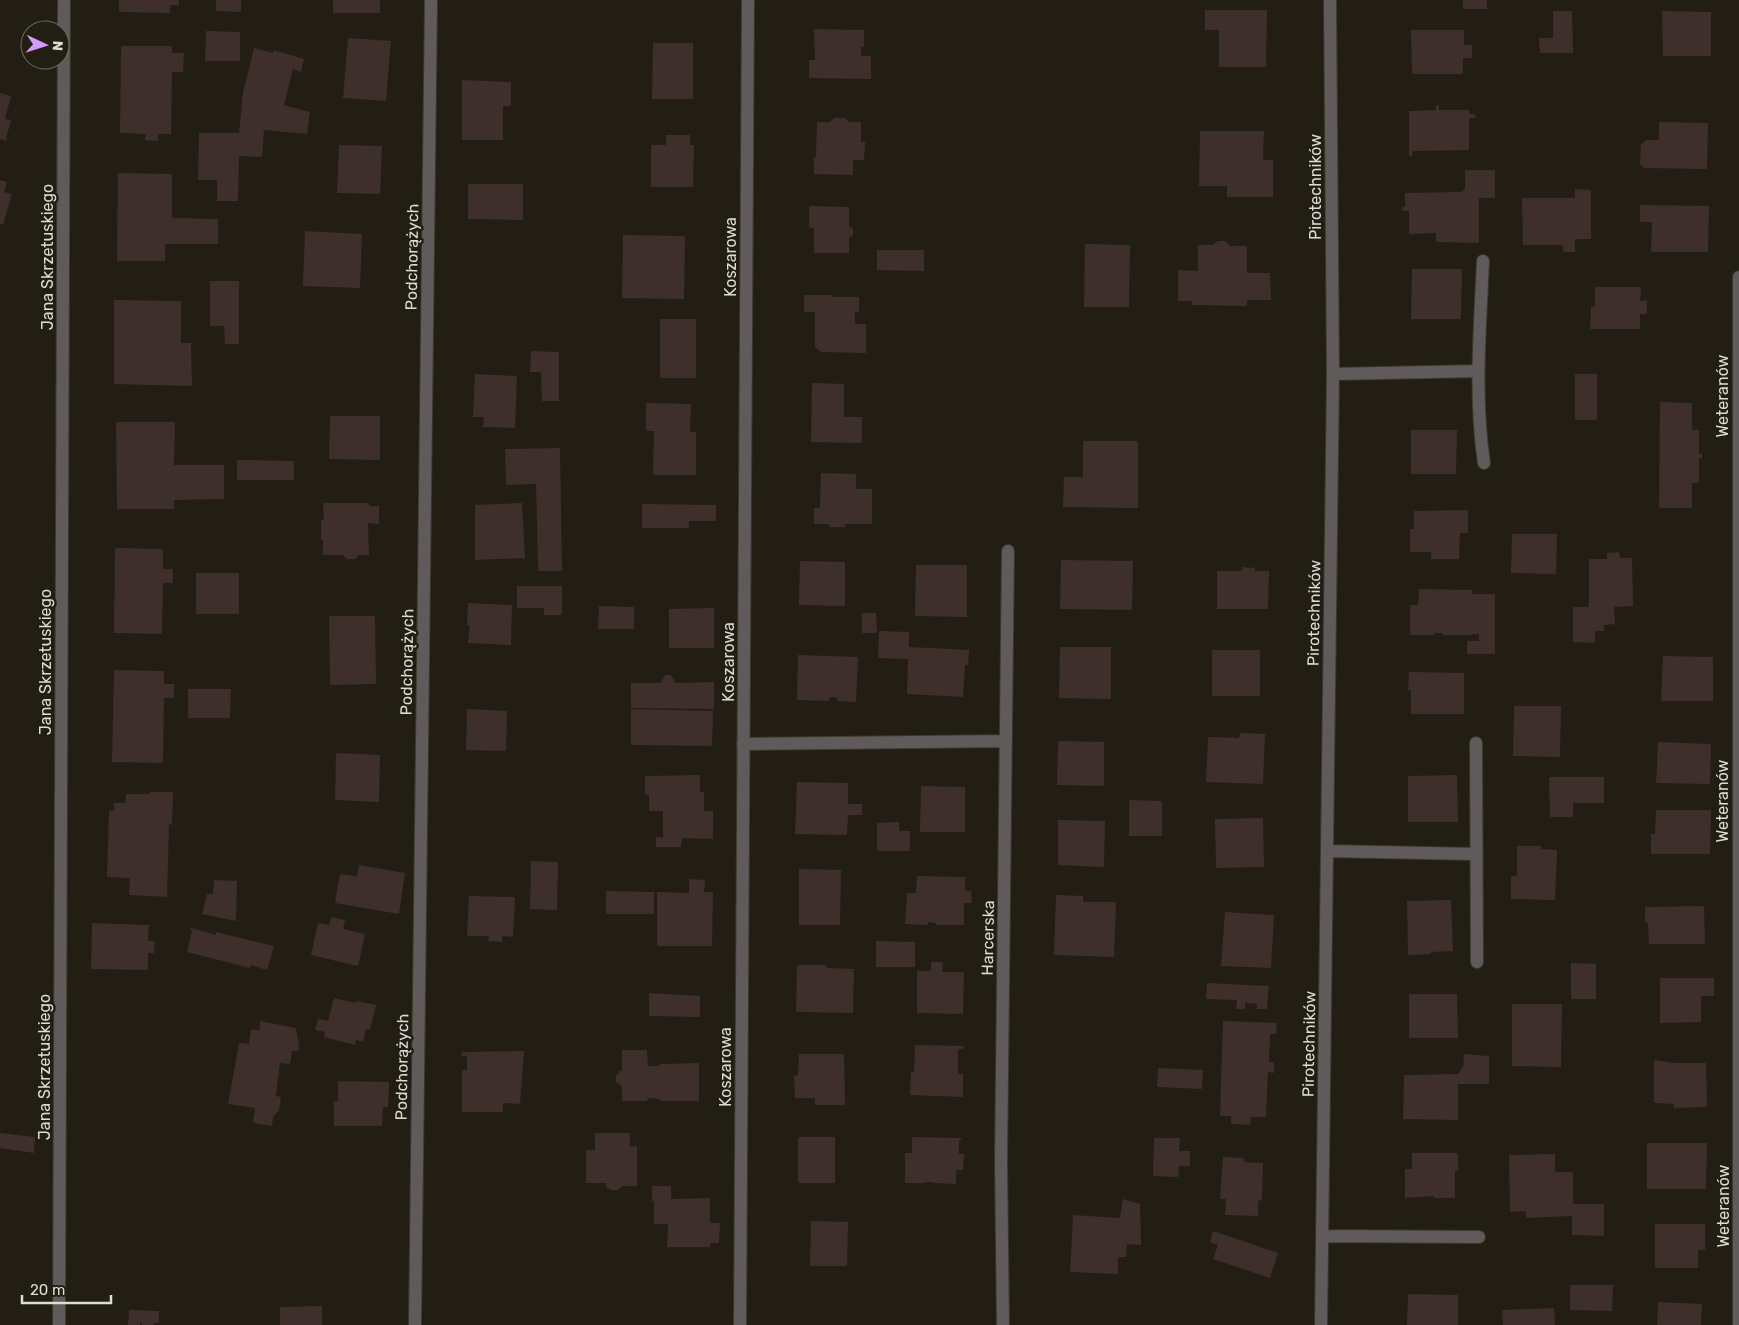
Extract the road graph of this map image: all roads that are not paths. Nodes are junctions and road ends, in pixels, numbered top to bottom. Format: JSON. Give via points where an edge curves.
{"nodes":[{"id":1,"x":64,"y":0,"type":"edge"},
{"id":2,"x":431,"y":0,"type":"edge"},
{"id":3,"x":748,"y":0,"type":"edge"},
{"id":4,"x":1330,"y":0,"type":"edge"},
{"id":5,"x":1483,"y":261,"type":"dead end"},
{"id":6,"x":1739,"y":277,"type":"edge"},
{"id":7,"x":1478,"y":370,"type":"junction"},
{"id":8,"x":1332,"y":374,"type":"junction"},
{"id":9,"x":1484,"y":463,"type":"dead end"},
{"id":10,"x":1008,"y":551,"type":"dead end"},
{"id":11,"x":1006,"y":741,"type":"junction"},
{"id":12,"x":1476,"y":743,"type":"dead end"},
{"id":13,"x":743,"y":744,"type":"junction"},
{"id":14,"x":1327,"y":851,"type":"junction"},
{"id":15,"x":1476,"y":854,"type":"junction"},
{"id":16,"x":1476,"y":962,"type":"dead end"},
{"id":17,"x":1322,"y":1236,"type":"junction"},
{"id":18,"x":1479,"y":1237,"type":"dead end"},
{"id":19,"x":59,"y":1325,"type":"edge"},
{"id":20,"x":415,"y":1325,"type":"edge"},
{"id":21,"x":740,"y":1325,"type":"edge"},
{"id":22,"x":1003,"y":1325,"type":"edge"},
{"id":23,"x":1321,"y":1325,"type":"edge"},
{"id":24,"x":1739,"y":1325,"type":"edge"}],
"edges":[{"from":1,"to":19,"type":"street","name":"Jana Skrzetuskiego"},
{"from":2,"to":20,"type":"street","name":"Podchorążych"},
{"from":3,"to":13,"type":"street","name":"Koszarowa"},
{"from":4,"to":8,"type":"street","name":"Pirotechników"},
{"from":5,"to":7,"type":"street"},
{"from":6,"to":24,"type":"street","name":"Weteranów"},
{"from":7,"to":8,"type":"street"},
{"from":7,"to":9,"type":"street","via":[[1479,429]]},
{"from":8,"to":14,"type":"street","name":"Pirotechników"},
{"from":10,"to":11,"type":"street","name":"Harcerska"},
{"from":11,"to":13,"type":"street"},
{"from":11,"to":22,"type":"street","name":"Harcerska","via":[[1001,1161]]},
{"from":12,"to":15,"type":"street"},
{"from":13,"to":21,"type":"street","name":"Koszarowa"},
{"from":14,"to":15,"type":"street"},
{"from":14,"to":17,"type":"street","name":"Pirotechników"},
{"from":15,"to":16,"type":"street"},
{"from":17,"to":18,"type":"street"},
{"from":17,"to":23,"type":"street","name":"Pirotechników"}]}
